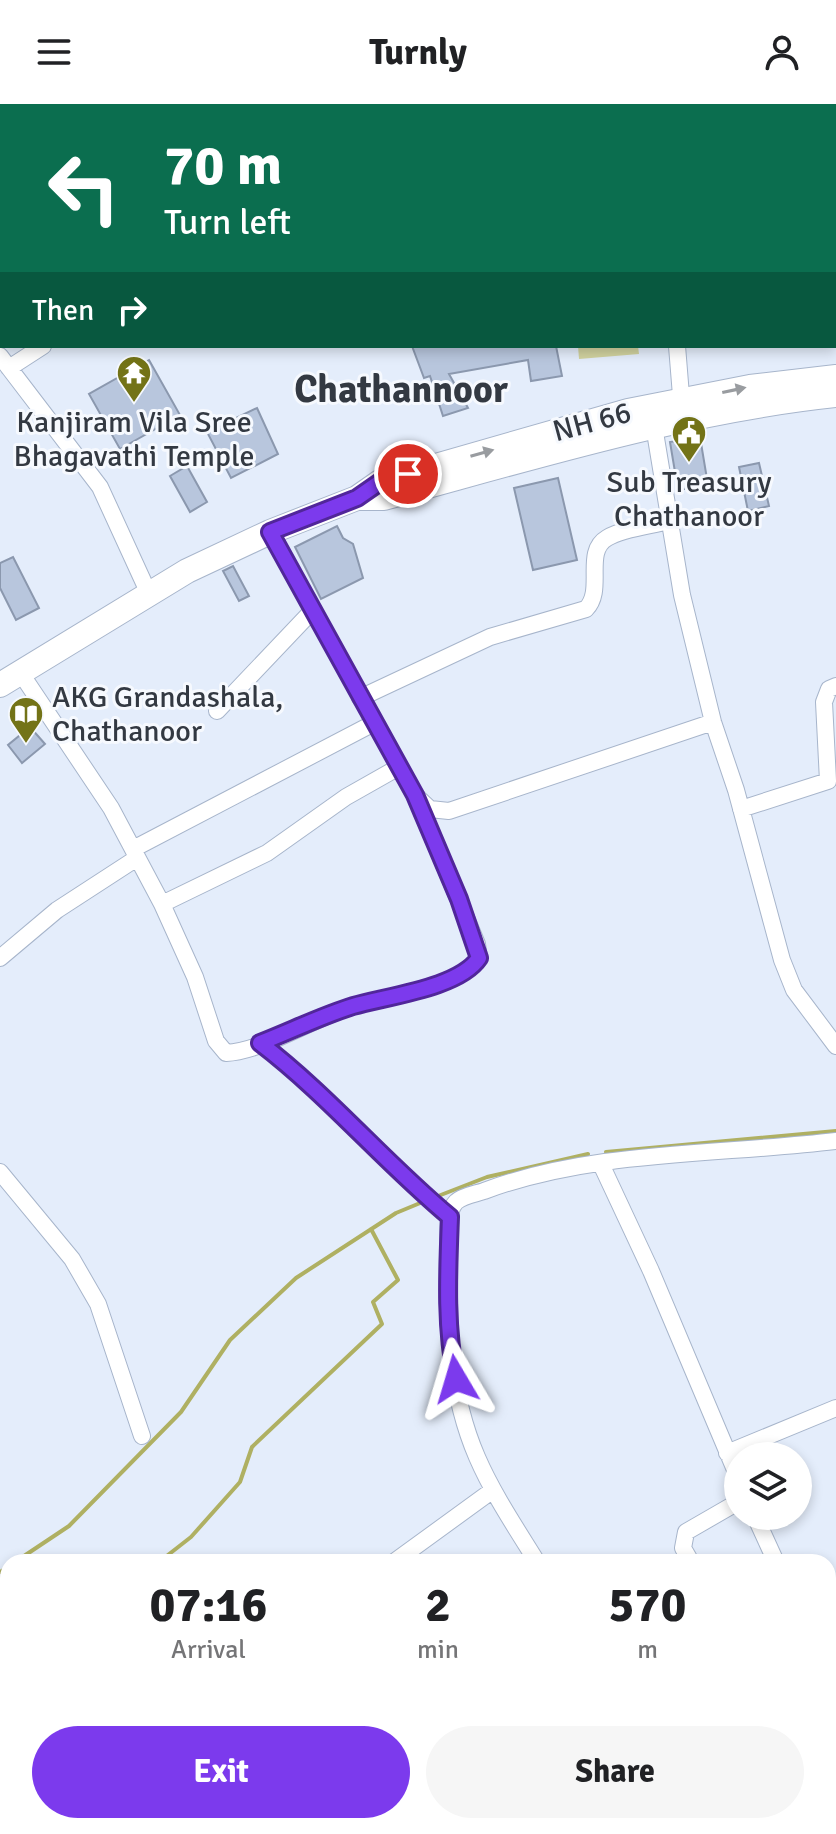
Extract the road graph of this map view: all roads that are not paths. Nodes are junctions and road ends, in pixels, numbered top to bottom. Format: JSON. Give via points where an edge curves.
{"nodes":[{"id":1,"x":38,"y":348,"type":"edge"},
{"id":2,"x":677,"y":348,"type":"edge"},
{"id":3,"x":4,"y":362,"type":"edge"},
{"id":4,"x":836,"y":377,"type":"edge"},
{"id":5,"x":836,"y":395,"type":"edge"},
{"id":6,"x":683,"y":411,"type":"junction"},
{"id":7,"x":653,"y":418,"type":"junction"},
{"id":8,"x":669,"y":521,"type":"junction"},
{"id":9,"x":270,"y":532,"type":"junction"},
{"id":10,"x":149,"y":594,"type":"junction"},
{"id":11,"x":313,"y":610,"type":"junction"},
{"id":12,"x":10,"y":678,"type":"edge"},
{"id":13,"x":836,"y":686,"type":"edge"},
{"id":14,"x":360,"y":698,"type":"junction"},
{"id":15,"x":217,"y":711,"type":"dead end"},
{"id":16,"x":713,"y":722,"type":"junction"},
{"id":17,"x":374,"y":723,"type":"junction"},
{"id":18,"x":399,"y":767,"type":"junction"},
{"id":19,"x":415,"y":795,"type":"junction"},
{"id":20,"x":741,"y":809,"type":"junction"},
{"id":21,"x":135,"y":854,"type":"junction"},
{"id":22,"x":162,"y":904,"type":"junction"},
{"id":23,"x":0,"y":958,"type":"edge"},
{"id":24,"x":260,"y":1043,"type":"junction"},
{"id":25,"x":836,"y":1046,"type":"edge"},
{"id":26,"x":836,"y":1141,"type":"edge"},
{"id":27,"x":601,"y":1164,"type":"junction"},
{"id":28,"x":0,"y":1172,"type":"edge"},
{"id":29,"x":450,"y":1217,"type":"junction"},
{"id":30,"x":836,"y":1408,"type":"edge"},
{"id":31,"x":142,"y":1436,"type":"dead end"},
{"id":32,"x":754,"y":1442,"type":"edge"},
{"id":33,"x":724,"y":1446,"type":"edge"},
{"id":34,"x":493,"y":1490,"type":"junction"},
{"id":35,"x":724,"y":1510,"type":"edge"},
{"id":36,"x":761,"y":1530,"type":"edge"},
{"id":37,"x":405,"y":1554,"type":"edge"},
{"id":38,"x":531,"y":1554,"type":"edge"},
{"id":39,"x":686,"y":1554,"type":"edge"},
{"id":40,"x":772,"y":1554,"type":"edge"}],
"edges":[{"from":1,"to":3,"type":"street"},
{"from":2,"to":6,"type":"street"},
{"from":3,"to":10,"type":"street","via":[[100,487]]},
{"from":6,"to":4,"type":"highway","name":"NH 66","one_way":true,"via":[[750,387]]},
{"from":5,"to":6,"type":"highway","name":"NH 66"},
{"from":6,"to":7,"type":"highway","name":"NH 66"},
{"from":7,"to":8,"type":"street"},
{"from":7,"to":9,"type":"highway","name":"NH 66","via":[[588,443],[384,498],[357,498]]},
{"from":8,"to":14,"type":"street","via":[[601,543],[596,595],[586,609],[490,637]]},
{"from":8,"to":16,"type":"street"},
{"from":9,"to":10,"type":"highway","name":"NH 66"},
{"from":9,"to":11,"type":"street"},
{"from":10,"to":12,"type":"highway","name":"NH 66"},
{"from":11,"to":14,"type":"street"},
{"from":11,"to":15,"type":"street"},
{"from":12,"to":21,"type":"street","via":[[111,808]]},
{"from":13,"to":20,"type":"street","via":[[824,702],[828,781]]},
{"from":14,"to":17,"type":"street"},
{"from":16,"to":19,"type":"street","via":[[449,811],[434,811]]},
{"from":16,"to":20,"type":"street"},
{"from":17,"to":18,"type":"street"},
{"from":17,"to":21,"type":"street"},
{"from":18,"to":19,"type":"street"},
{"from":18,"to":22,"type":"street","via":[[267,853]]},
{"from":19,"to":24,"type":"street","via":[[479,958],[463,973],[440,982],[351,1006]]},
{"from":20,"to":25,"type":"street","via":[[785,969]]},
{"from":21,"to":22,"type":"street"},
{"from":21,"to":23,"type":"street"},
{"from":22,"to":24,"type":"street","via":[[220,1049],[235,1052]]},
{"from":24,"to":29,"type":"street","via":[[299,1073]]},
{"from":26,"to":27,"type":"street"},
{"from":27,"to":29,"type":"street","via":[[562,1168],[495,1186],[456,1202]]},
{"from":27,"to":33,"type":"street"},
{"from":28,"to":31,"type":"street","via":[[72,1259],[98,1304]]},
{"from":29,"to":34,"type":"street","via":[[452,1357],[465,1424]]},
{"from":30,"to":32,"type":"street"},
{"from":34,"to":37,"type":"street"},
{"from":34,"to":38,"type":"street"},
{"from":35,"to":39,"type":"street","via":[[686,1532]]},
{"from":36,"to":40,"type":"street"}]}
